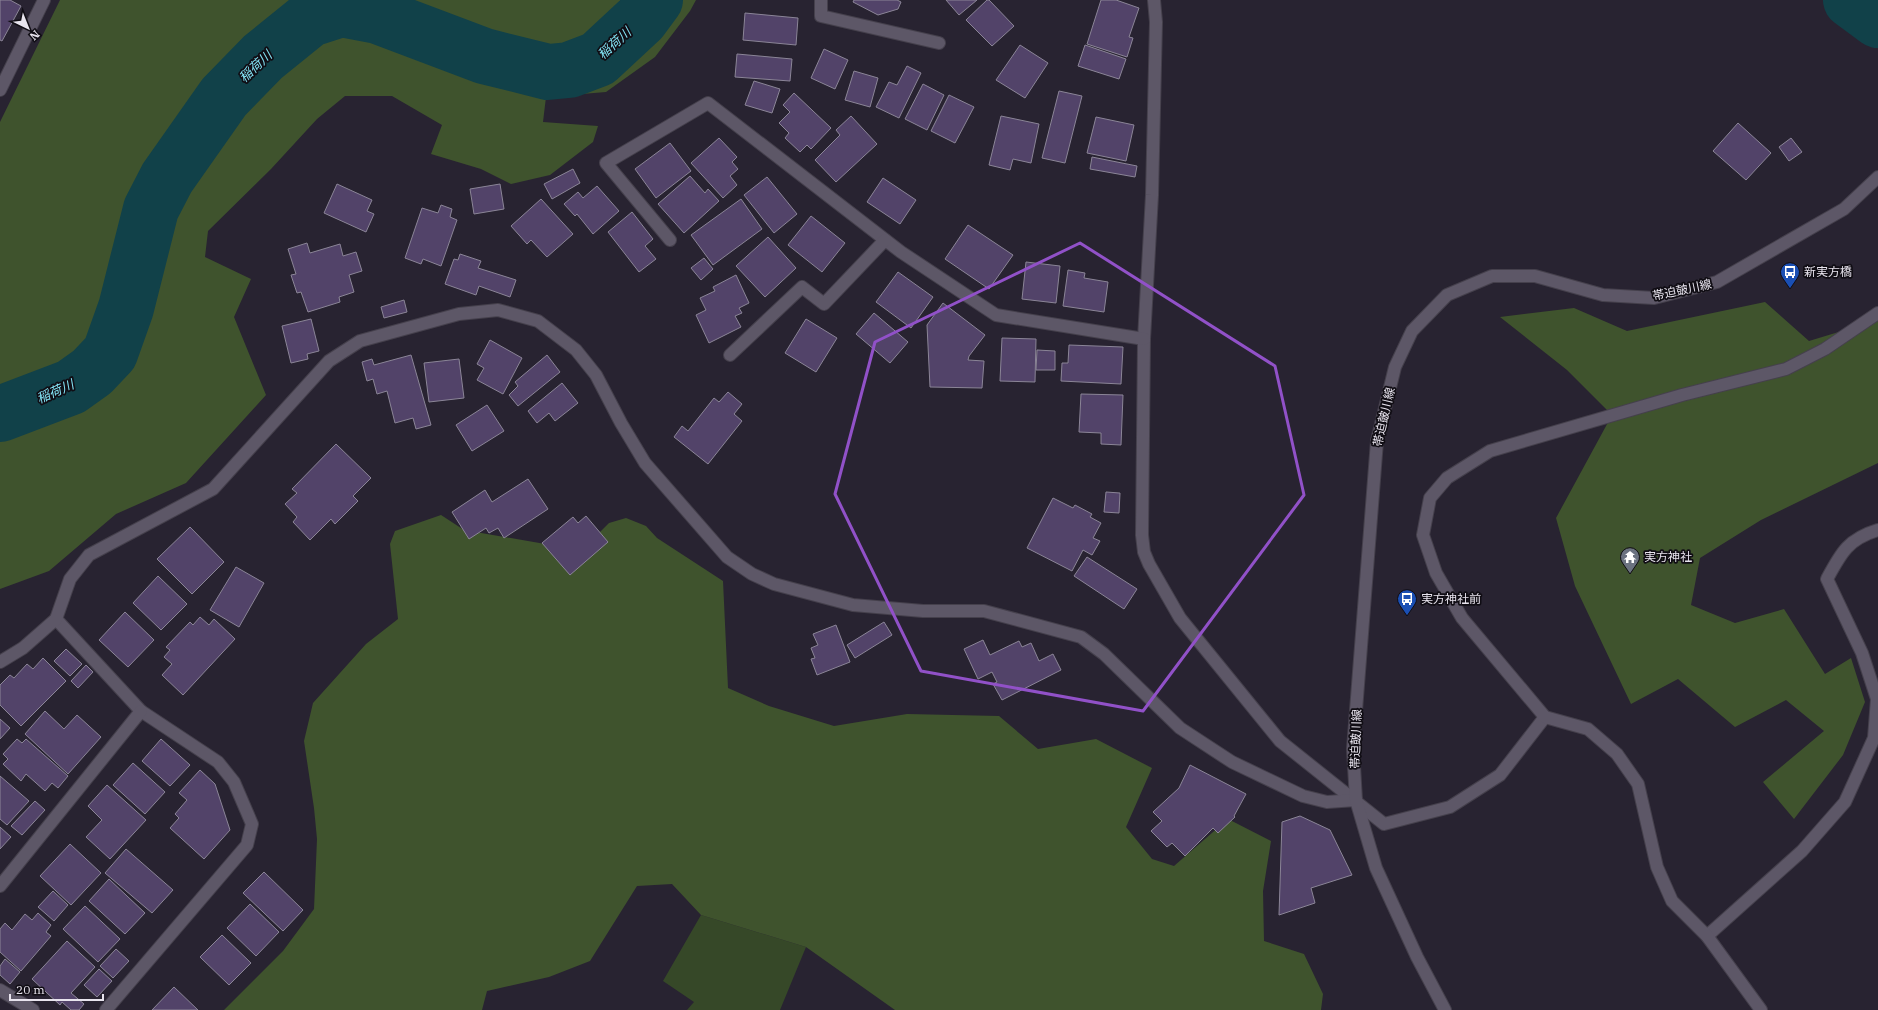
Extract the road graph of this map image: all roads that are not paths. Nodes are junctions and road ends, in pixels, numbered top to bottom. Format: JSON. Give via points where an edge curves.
{"nodes":[{"id":1,"x":44,"y":0,"type":"edge"},
{"id":2,"x":821,"y":0,"type":"edge"},
{"id":3,"x":1154,"y":0,"type":"edge"},
{"id":4,"x":939,"y":43,"type":"dead end"},
{"id":5,"x":1,"y":85,"type":"edge"},
{"id":6,"x":1878,"y":177,"type":"edge"},
{"id":7,"x":670,"y":240,"type":"dead end"},
{"id":8,"x":885,"y":240,"type":"junction"},
{"id":9,"x":1878,"y":314,"type":"edge"},
{"id":10,"x":1144,"y":339,"type":"junction"},
{"id":11,"x":730,"y":355,"type":"dead end"},
{"id":12,"x":1878,"y":530,"type":"edge"},
{"id":13,"x":56,"y":619,"type":"junction"},
{"id":14,"x":0,"y":662,"type":"edge"},
{"id":15,"x":141,"y":711,"type":"junction"},
{"id":16,"x":1545,"y":717,"type":"junction"},
{"id":17,"x":1356,"y":800,"type":"junction"},
{"id":18,"x":0,"y":886,"type":"edge"},
{"id":19,"x":1707,"y":936,"type":"junction"},
{"id":20,"x":0,"y":990,"type":"edge"},
{"id":21,"x":32,"y":1010,"type":"edge"},
{"id":22,"x":106,"y":1010,"type":"edge"},
{"id":23,"x":1445,"y":1010,"type":"edge"},
{"id":24,"x":1761,"y":1010,"type":"edge"}],
"edges":[{"from":1,"to":5,"type":"street"},
{"from":2,"to":4,"type":"street","via":[[821,16]]},
{"from":3,"to":10,"type":"street","via":[[1156,22],[1152,195]]},
{"from":6,"to":17,"type":"street","name":"帯迫皷川線","via":[[1844,209],[1717,282],[1654,298],[1603,295],[1535,276],[1492,276],[1447,295],[1412,331],[1395,368],[1377,441],[1353,749]]},
{"from":7,"to":8,"type":"street","via":[[606,163],[708,103]]},
{"from":8,"to":10,"type":"street","via":[[996,315]]},
{"from":8,"to":11,"type":"street","via":[[824,304],[802,287]]},
{"from":9,"to":16,"type":"street","via":[[1825,349],[1786,369],[1490,451],[1447,478],[1430,498],[1423,535],[1436,573],[1462,618]]},
{"from":10,"to":17,"type":"street","via":[[1142,535],[1144,552],[1149,564],[1180,618],[1280,741]]},
{"from":12,"to":19,"type":"street","via":[[1861,535],[1840,554],[1827,579],[1862,653],[1878,699],[1874,738],[1845,802],[1802,850]]},
{"from":13,"to":14,"type":"street","via":[[23,648]]},
{"from":13,"to":15,"type":"street"},
{"from":13,"to":17,"type":"street","via":[[70,579],[89,555],[213,489],[329,361],[360,341],[459,314],[498,310],[538,321],[576,350],[596,375],[620,423],[645,463],[727,557],[752,574],[774,584],[853,605],[923,611],[984,611],[1081,637],[1104,654],[1180,728],[1232,762],[1303,796],[1327,802]]},
{"from":15,"to":18,"type":"street"},
{"from":15,"to":22,"type":"street","via":[[218,762],[234,782],[252,824],[247,845]]},
{"from":16,"to":17,"type":"street","via":[[1500,775],[1450,807],[1384,824]]},
{"from":16,"to":19,"type":"street","via":[[1588,729],[1617,754],[1638,784],[1657,867],[1672,901]]},
{"from":17,"to":23,"type":"street","name":"帯迫皷川線","via":[[1376,868],[1417,957]]},
{"from":19,"to":24,"type":"street"},
{"from":20,"to":21,"type":"street"}]}
